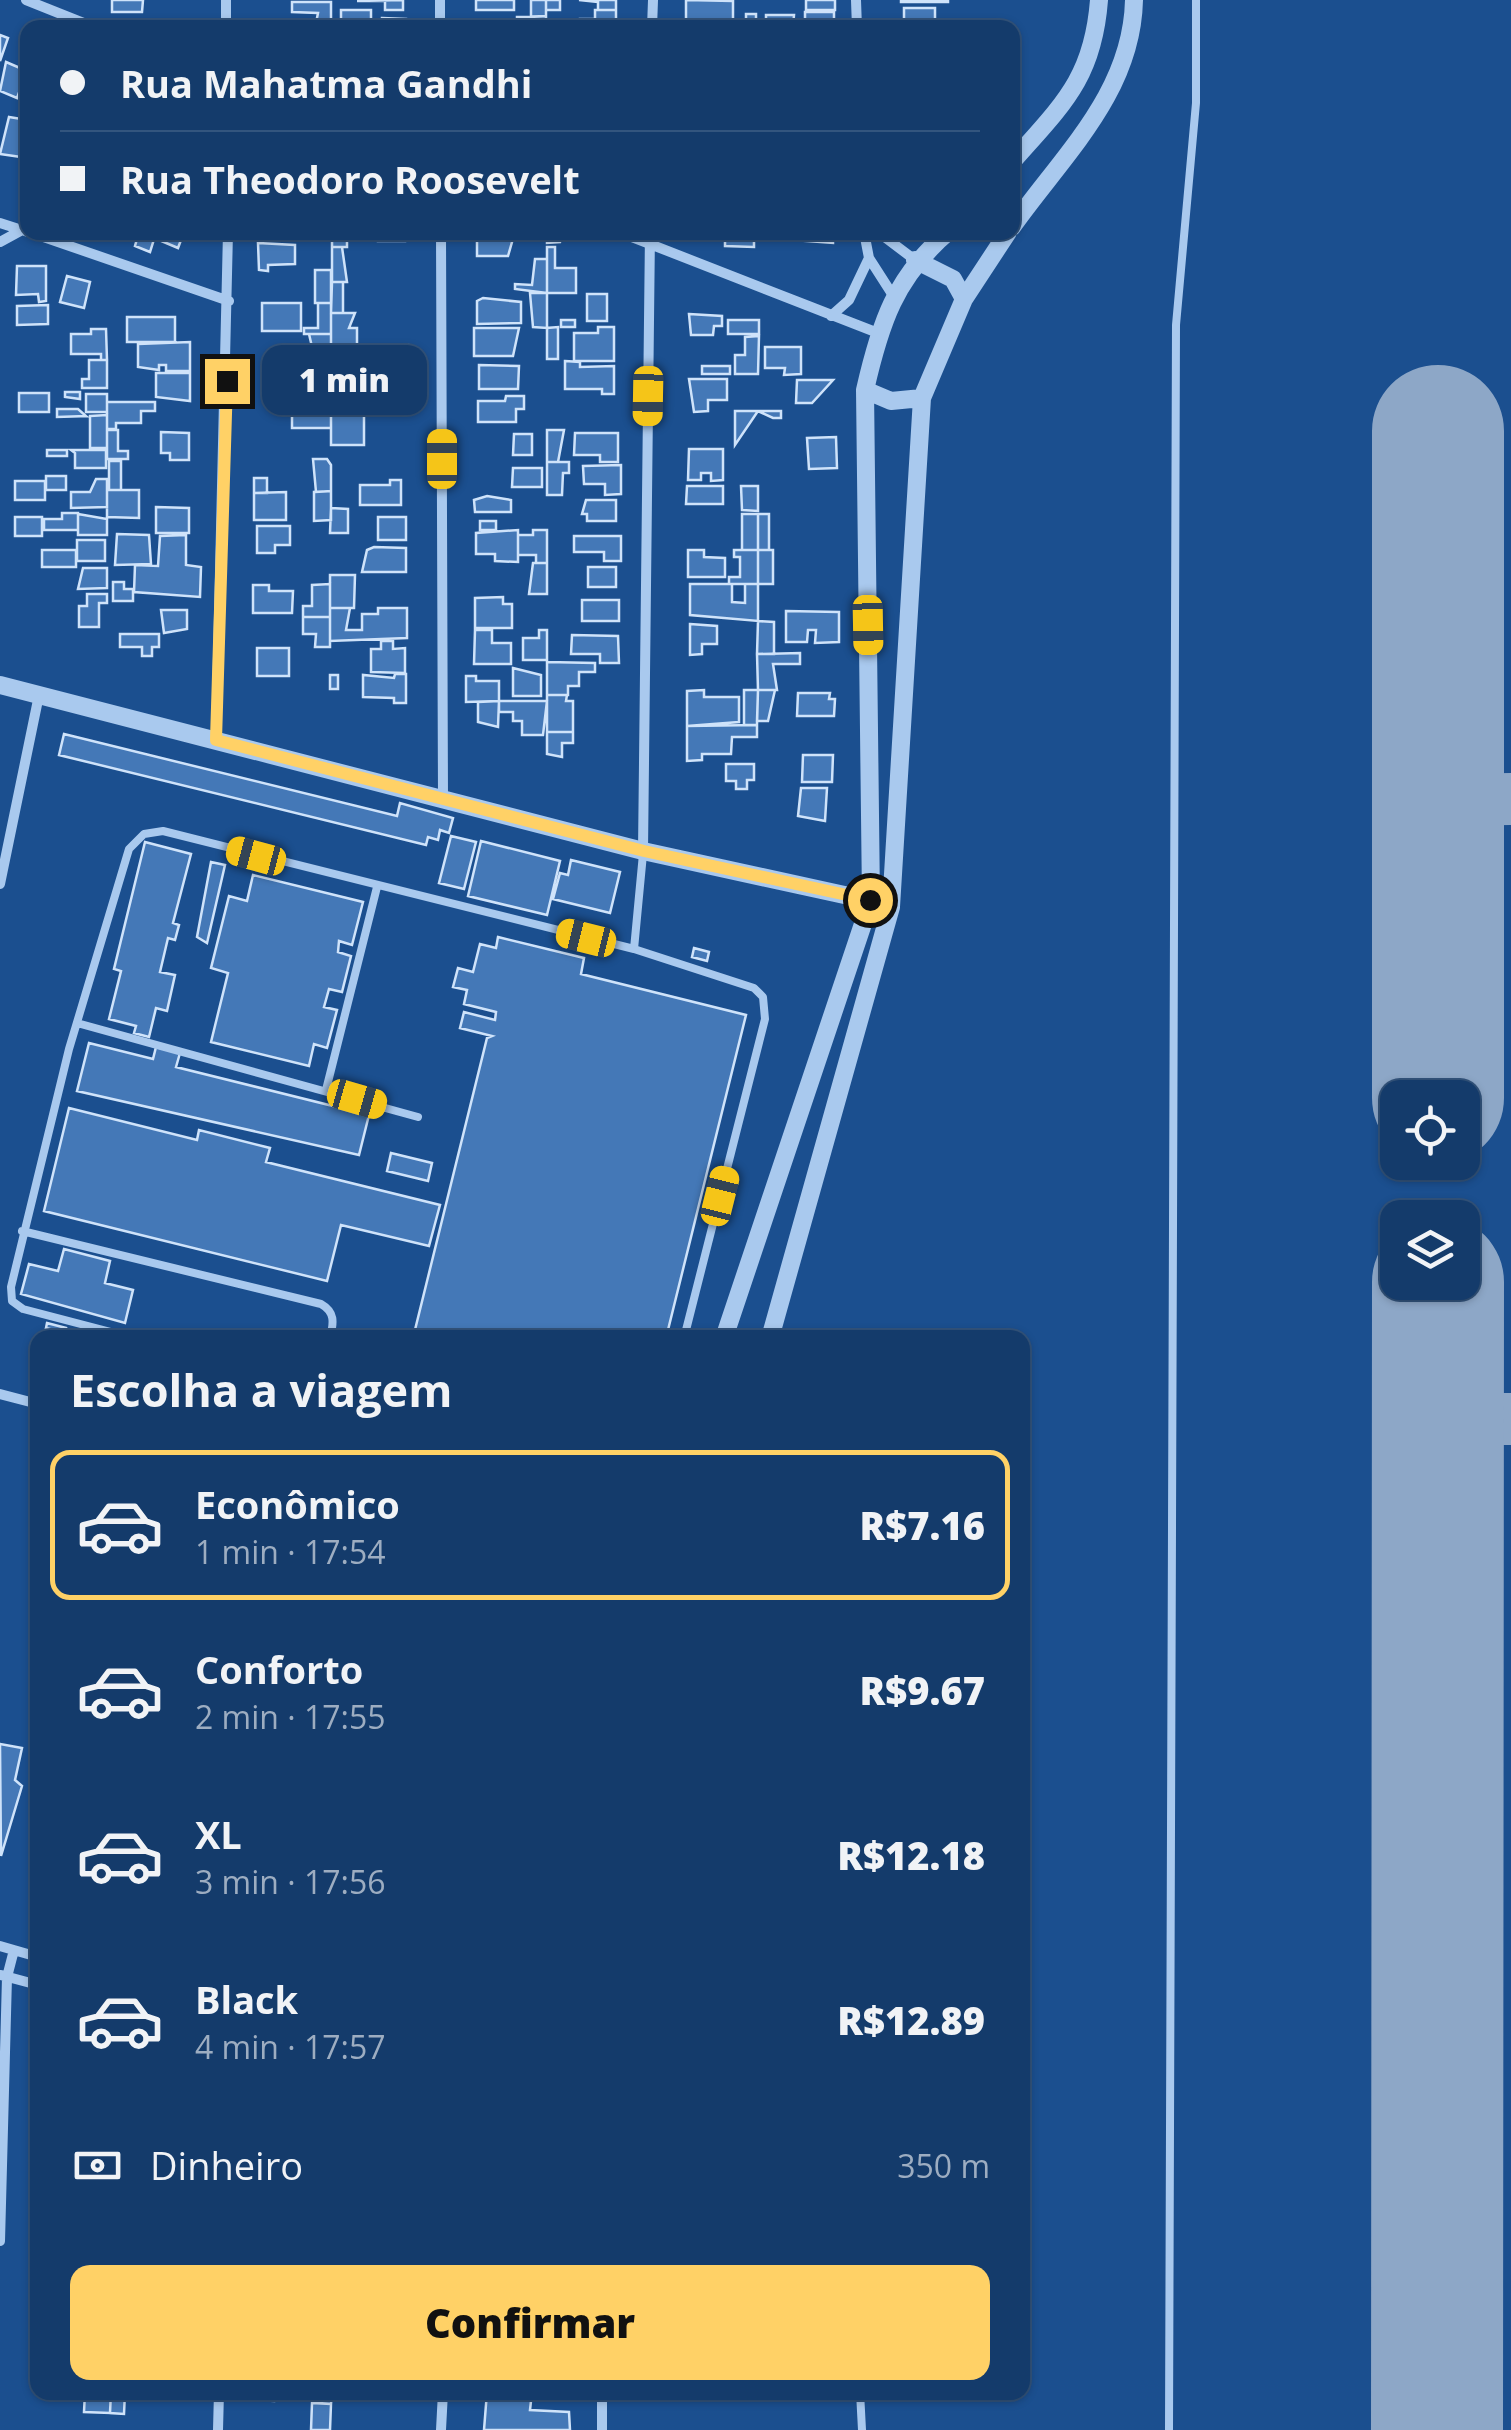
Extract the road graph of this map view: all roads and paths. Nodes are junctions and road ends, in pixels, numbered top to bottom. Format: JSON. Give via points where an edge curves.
{"nodes":[{"id":1,"x":26,"y":0,"type":"edge"},
{"id":2,"x":1099,"y":0,"type":"edge"},
{"id":3,"x":1134,"y":0,"type":"edge"},
{"id":4,"x":1196,"y":0,"type":"edge"},
{"id":5,"x":76,"y":20,"type":"edge"},
{"id":6,"x":1020,"y":153,"type":"edge"},
{"id":7,"x":1020,"y":216,"type":"edge"},
{"id":8,"x":52,"y":240,"type":"edge"},
{"id":9,"x":228,"y":240,"type":"edge"},
{"id":10,"x":441,"y":240,"type":"edge"},
{"id":11,"x":650,"y":240,"type":"edge"},
{"id":12,"x":655,"y":240,"type":"edge"},
{"id":13,"x":866,"y":240,"type":"edge"},
{"id":14,"x":889,"y":240,"type":"edge"},
{"id":15,"x":939,"y":240,"type":"edge"},
{"id":16,"x":1003,"y":240,"type":"edge"},
{"id":17,"x":869,"y":258,"type":"junction"},
{"id":18,"x":916,"y":260,"type":"junction"},
{"id":19,"x":894,"y":297,"type":"junction"},
{"id":20,"x":964,"y":299,"type":"junction"},
{"id":21,"x":229,"y":301,"type":"junction"},
{"id":22,"x":831,"y":316,"type":"junction"},
{"id":23,"x":878,"y":332,"type":"junction"},
{"id":24,"x":865,"y":390,"type":"junction"},
{"id":25,"x":922,"y":398,"type":"junction"},
{"id":26,"x":0,"y":685,"type":"edge"},
{"id":27,"x":38,"y":695,"type":"junction"},
{"id":28,"x":216,"y":740,"type":"junction"},
{"id":29,"x":443,"y":799,"type":"junction"},
{"id":30,"x":644,"y":851,"type":"junction"},
{"id":31,"x":0,"y":884,"type":"edge"},
{"id":32,"x":377,"y":887,"type":"junction"},
{"id":33,"x":870,"y":900,"type":"junction"},
{"id":34,"x":891,"y":907,"type":"junction"},
{"id":35,"x":634,"y":950,"type":"junction"},
{"id":36,"x":77,"y":1023,"type":"junction"},
{"id":37,"x":326,"y":1090,"type":"junction"},
{"id":38,"x":418,"y":1117,"type":"dead end"},
{"id":39,"x":22,"y":1230,"type":"junction"},
{"id":40,"x":103,"y":1330,"type":"edge"},
{"id":41,"x":332,"y":1330,"type":"edge"},
{"id":42,"x":686,"y":1330,"type":"edge"},
{"id":43,"x":727,"y":1330,"type":"edge"},
{"id":44,"x":772,"y":1330,"type":"edge"},
{"id":45,"x":0,"y":1394,"type":"edge"},
{"id":46,"x":30,"y":1402,"type":"edge"},
{"id":47,"x":0,"y":1946,"type":"edge"},
{"id":48,"x":14,"y":1950,"type":"junction"},
{"id":49,"x":30,"y":1954,"type":"edge"},
{"id":50,"x":3,"y":1976,"type":"edge"},
{"id":51,"x":30,"y":1983,"type":"edge"},
{"id":52,"x":0,"y":2241,"type":"edge"},
{"id":53,"x":219,"y":2400,"type":"edge"},
{"id":54,"x":442,"y":2400,"type":"edge"},
{"id":55,"x":602,"y":2400,"type":"edge"},
{"id":56,"x":860,"y":2400,"type":"edge"},
{"id":57,"x":218,"y":2430,"type":"edge"},
{"id":58,"x":440,"y":2430,"type":"edge"},
{"id":59,"x":602,"y":2430,"type":"edge"},
{"id":60,"x":862,"y":2430,"type":"edge"},
{"id":61,"x":1170,"y":2430,"type":"edge"}],
"edges":[{"from":1,"to":5,"type":"street"},
{"from":2,"to":6,"type":"street","via":[[1082,79]]},
{"from":3,"to":7,"type":"street","via":[[1115,86]]},
{"from":4,"to":61,"type":"lane","via":[[1196,103],[1176,344]]},
{"from":8,"to":21,"type":"street"},
{"from":9,"to":21,"type":"street"},
{"from":10,"to":29,"type":"street"},
{"from":11,"to":30,"type":"street"},
{"from":12,"to":22,"type":"street"},
{"from":13,"to":17,"type":"street"},
{"from":14,"to":18,"type":"street"},
{"from":15,"to":18,"type":"street"},
{"from":16,"to":20,"type":"street"},
{"from":17,"to":19,"type":"street"},
{"from":17,"to":22,"type":"street","via":[[849,300]]},
{"from":18,"to":19,"type":"street"},
{"from":18,"to":20,"type":"street","via":[[953,279]]},
{"from":19,"to":23,"type":"street"},
{"from":20,"to":25,"type":"street"},
{"from":21,"to":28,"type":"street"},
{"from":22,"to":23,"type":"street"},
{"from":23,"to":24,"type":"street"},
{"from":24,"to":25,"type":"street","via":[[891,401]]},
{"from":24,"to":33,"type":"street"},
{"from":25,"to":34,"type":"street"},
{"from":26,"to":27,"type":"street"},
{"from":27,"to":28,"type":"street"},
{"from":27,"to":31,"type":"street"},
{"from":28,"to":29,"type":"street"},
{"from":29,"to":30,"type":"street"},
{"from":30,"to":33,"type":"street"},
{"from":30,"to":35,"type":"lane"},
{"from":32,"to":35,"type":"lane"},
{"from":32,"to":36,"type":"lane","via":[[163,831],[144,834],[129,849]]},
{"from":32,"to":37,"type":"lane"},
{"from":33,"to":34,"type":"street"},
{"from":33,"to":43,"type":"street"},
{"from":34,"to":44,"type":"street"},
{"from":35,"to":42,"type":"lane","via":[[754,988],[762,998],[765,1020]]},
{"from":36,"to":37,"type":"lane"},
{"from":36,"to":39,"type":"lane"},
{"from":37,"to":38,"type":"lane"},
{"from":39,"to":40,"type":"lane","via":[[12,1301]]},
{"from":39,"to":41,"type":"lane","via":[[321,1304],[330,1309]]},
{"from":45,"to":46,"type":"street"},
{"from":47,"to":48,"type":"street"},
{"from":48,"to":49,"type":"street"},
{"from":48,"to":50,"type":"street"},
{"from":50,"to":51,"type":"street"},
{"from":50,"to":52,"type":"street"},
{"from":53,"to":57,"type":"street"},
{"from":54,"to":58,"type":"street"},
{"from":55,"to":59,"type":"street"},
{"from":56,"to":60,"type":"lane"}]}
